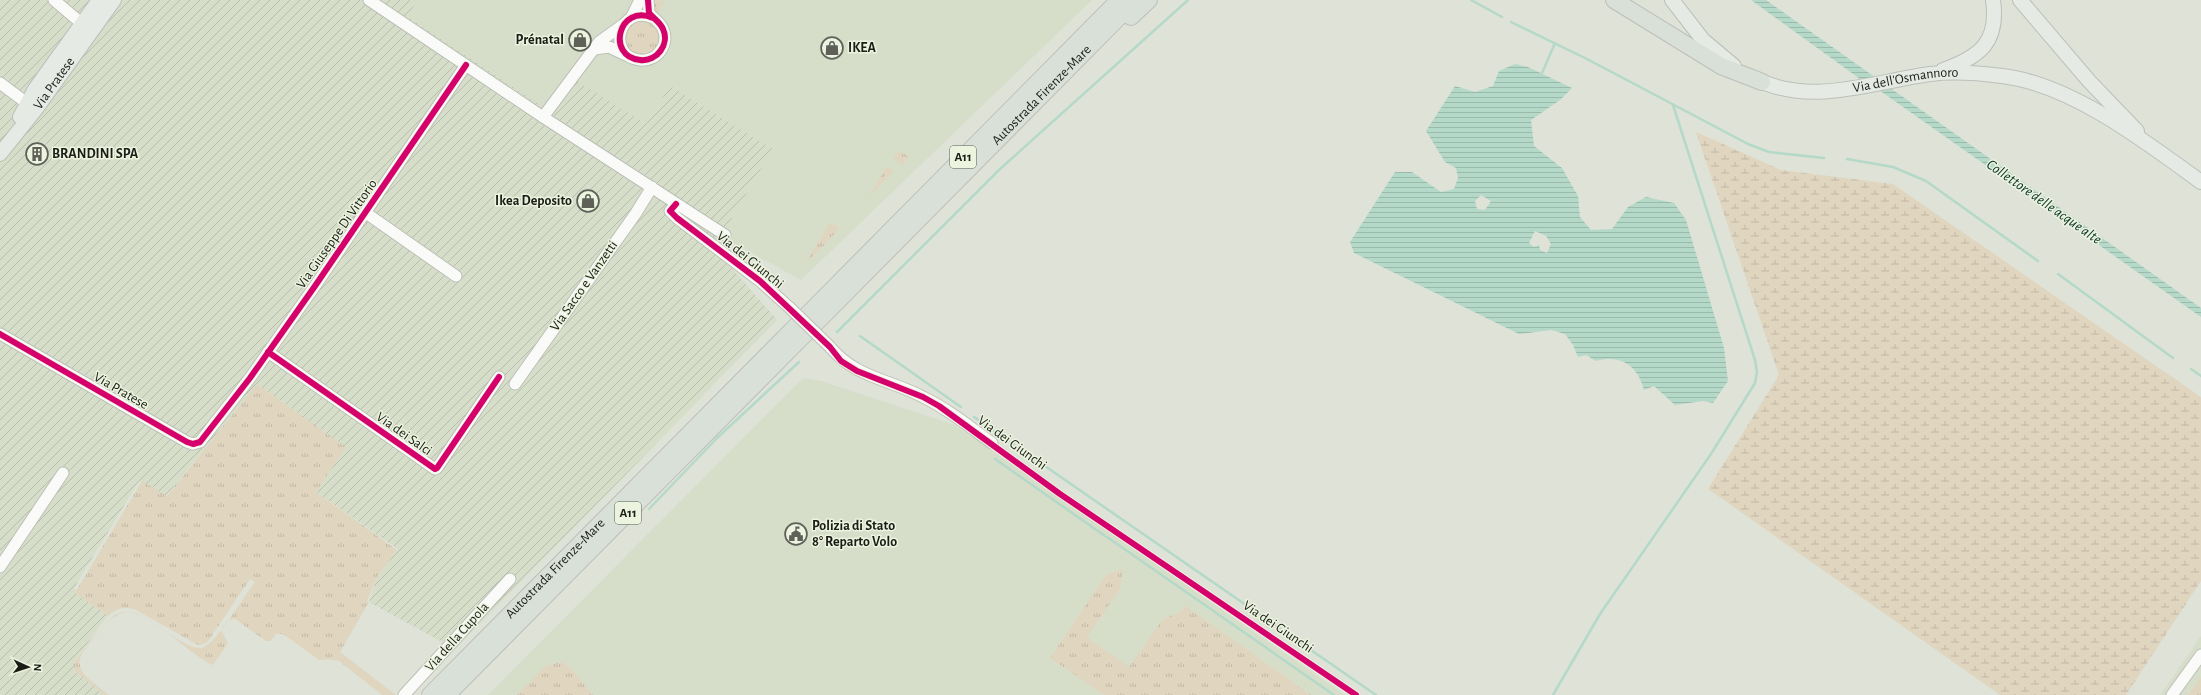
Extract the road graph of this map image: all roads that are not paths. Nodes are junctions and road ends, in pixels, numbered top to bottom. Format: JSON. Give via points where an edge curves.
{"nodes":[{"id":1,"x":54,"y":0,"type":"edge"},
{"id":2,"x":99,"y":0,"type":"edge"},
{"id":3,"x":114,"y":0,"type":"edge"},
{"id":4,"x":370,"y":0,"type":"edge"},
{"id":5,"x":648,"y":0,"type":"edge"},
{"id":6,"x":1119,"y":0,"type":"edge"},
{"id":7,"x":1136,"y":0,"type":"edge"},
{"id":8,"x":1149,"y":0,"type":"edge"},
{"id":9,"x":1614,"y":0,"type":"edge"},
{"id":10,"x":1672,"y":0,"type":"edge"},
{"id":11,"x":1677,"y":0,"type":"edge"},
{"id":12,"x":1993,"y":0,"type":"edge"},
{"id":13,"x":2020,"y":0,"type":"edge"},
{"id":14,"x":633,"y":10,"type":"edge"},
{"id":15,"x":653,"y":18,"type":"junction"},
{"id":16,"x":1688,"y":19,"type":"junction"},
{"id":17,"x":87,"y":27,"type":"junction"},
{"id":18,"x":595,"y":49,"type":"junction"},
{"id":19,"x":632,"y":58,"type":"junction"},
{"id":20,"x":466,"y":65,"type":"junction"},
{"id":21,"x":1931,"y":74,"type":"junction"},
{"id":22,"x":1762,"y":82,"type":"junction"},
{"id":23,"x":0,"y":83,"type":"edge"},
{"id":24,"x":28,"y":104,"type":"junction"},
{"id":25,"x":543,"y":117,"type":"junction"},
{"id":26,"x":1019,"y":119,"type":"junction"},
{"id":27,"x":0,"y":140,"type":"edge"},
{"id":28,"x":2156,"y":150,"type":"junction"},
{"id":29,"x":0,"y":154,"type":"edge"},
{"id":30,"x":2201,"y":182,"type":"edge"},
{"id":31,"x":652,"y":187,"type":"junction"},
{"id":32,"x":676,"y":204,"type":"junction"},
{"id":33,"x":366,"y":213,"type":"junction"},
{"id":34,"x":725,"y":235,"type":"dead end"},
{"id":35,"x":456,"y":276,"type":"dead end"},
{"id":36,"x":807,"y":324,"type":"junction"},
{"id":37,"x":0,"y":334,"type":"edge"},
{"id":38,"x":268,"y":352,"type":"junction"},
{"id":39,"x":499,"y":377,"type":"dead end"},
{"id":40,"x":515,"y":384,"type":"dead end"},
{"id":41,"x":222,"y":412,"type":"joint"},
{"id":42,"x":992,"y":443,"type":"dead end"},
{"id":43,"x":63,"y":473,"type":"dead end"},
{"id":44,"x":0,"y":566,"type":"edge"},
{"id":45,"x":510,"y":579,"type":"dead end"},
{"id":46,"x":2201,"y":655,"type":"edge"},
{"id":47,"x":404,"y":695,"type":"edge"},
{"id":48,"x":430,"y":695,"type":"edge"},
{"id":49,"x":447,"y":695,"type":"edge"},
{"id":50,"x":2172,"y":695,"type":"edge"}],
"edges":[{"from":1,"to":17,"type":"street"},
{"from":2,"to":17,"type":"main road","name":"Via Pratese"},
{"from":3,"to":17,"type":"main road","name":"Via Pratese"},
{"from":4,"to":20,"type":"street"},
{"from":5,"to":15,"type":"street","via":[[648,10]]},
{"from":6,"to":36,"type":"highway","name":"Autostrada Firenze-Mare","number":"A11"},
{"from":7,"to":26,"type":"highway","name":"Autostrada Firenze-Mare","number":"A11"},
{"from":8,"to":26,"type":"highway"},
{"from":9,"to":22,"type":"highway","via":[[1721,66]]},
{"from":10,"to":16,"type":"main road","name":"Via dell'Osmannoro"},
{"from":11,"to":16,"type":"main road"},
{"from":12,"to":21,"type":"main road","via":[[1993,27],[1989,39],[1981,50],[1966,62]]},
{"from":13,"to":28,"type":"main road","name":"Via dell'Osmannoro","via":[[2089,81]]},
{"from":14,"to":15,"type":"street"},
{"from":14,"to":18,"type":"street"},
{"from":14,"to":19,"type":"street","via":[[620,35],[625,52]]},
{"from":15,"to":19,"type":"street","via":[[664,31],[663,47],[651,59]]},
{"from":16,"to":22,"type":"main road","name":"Via dell'Osmannoro","via":[[1716,53]]},
{"from":17,"to":24,"type":"main road","name":"Via Pratese","via":[[35,89]]},
{"from":17,"to":29,"type":"main road","name":"Via Pratese","via":[[21,129]]},
{"from":18,"to":19,"type":"street","via":[[613,48]]},
{"from":18,"to":25,"type":"street"},
{"from":20,"to":25,"type":"street"},
{"from":20,"to":33,"type":"street","name":"Via Giuseppe Di Vittorio"},
{"from":21,"to":22,"type":"main road","name":"Via dell'Osmannoro","via":[[1849,89],[1810,92]]},
{"from":21,"to":28,"type":"main road","name":"Via dell'Osmannoro","via":[[2004,76],[2048,87],[2092,109]]},
{"from":23,"to":24,"type":"street"},
{"from":24,"to":27,"type":"main road","name":"Via Pratese","via":[[22,115]]},
{"from":25,"to":31,"type":"street"},
{"from":26,"to":36,"type":"highway","name":"Autostrada Firenze-Mare","number":"A11"},
{"from":28,"to":30,"type":"main road","name":"Via dell'Osmannoro"},
{"from":31,"to":32,"type":"street"},
{"from":31,"to":40,"type":"street","name":"Via Sacco e Vanzetti"},
{"from":32,"to":34,"type":"street"},
{"from":32,"to":42,"type":"street","name":"Via dei Giunchi","bridge":true,"via":[[670,211],[677,218],[760,281],[830,347],[841,361],[857,371],[923,397]]},
{"from":33,"to":35,"type":"street","name":"Via Giuseppe Di Vittorio"},
{"from":33,"to":38,"type":"street","name":"Via Giuseppe Di Vittorio"},
{"from":36,"to":48,"type":"highway","name":"Autostrada Firenze-Mare","number":"A11"},
{"from":36,"to":49,"type":"highway","name":"Autostrada Firenze-Mare","number":"A11"},
{"from":37,"to":41,"type":"street","name":"Via Pratese","via":[[191,444],[200,442]]},
{"from":38,"to":39,"type":"street","name":"Via dei Salci","via":[[435,469]]},
{"from":38,"to":41,"type":"street","name":"Via Giuseppe Di Vittorio"},
{"from":43,"to":44,"type":"street"},
{"from":45,"to":47,"type":"street","name":"Via della Cupola"},
{"from":46,"to":50,"type":"street"}]}
